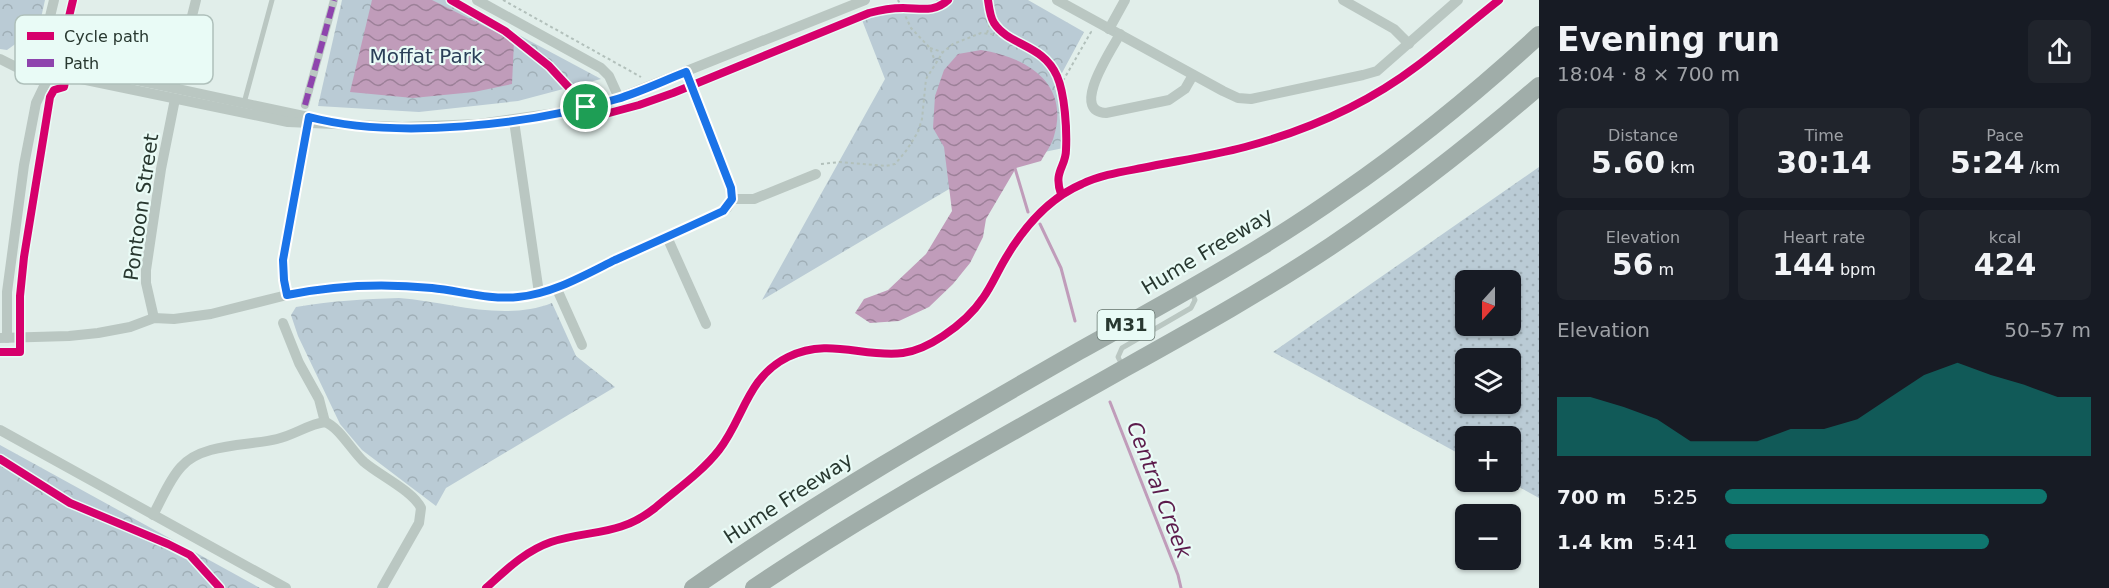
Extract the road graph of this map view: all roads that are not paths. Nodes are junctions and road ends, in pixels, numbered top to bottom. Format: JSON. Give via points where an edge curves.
{"nodes":[{"id":1,"x":54,"y":0,"type":"edge"},
{"id":2,"x":196,"y":0,"type":"edge"},
{"id":3,"x":272,"y":0,"type":"edge"},
{"id":4,"x":334,"y":0,"type":"edge"},
{"id":5,"x":477,"y":0,"type":"edge"},
{"id":6,"x":867,"y":0,"type":"edge"},
{"id":7,"x":1058,"y":0,"type":"edge"},
{"id":8,"x":1125,"y":0,"type":"edge"},
{"id":9,"x":1342,"y":0,"type":"edge"},
{"id":10,"x":1458,"y":0,"type":"edge"},
{"id":11,"x":50,"y":15,"type":"edge"},
{"id":12,"x":193,"y":15,"type":"edge"},
{"id":13,"x":1109,"y":29,"type":"junction"},
{"id":14,"x":1120,"y":34,"type":"junction"},
{"id":15,"x":1539,"y":34,"type":"edge"},
{"id":16,"x":1410,"y":44,"type":"junction"},
{"id":17,"x":15,"y":56,"type":"edge"},
{"id":18,"x":0,"y":58,"type":"edge"},
{"id":19,"x":15,"y":67,"type":"edge"},
{"id":20,"x":686,"y":72,"type":"junction"},
{"id":21,"x":1193,"y":75,"type":"junction"},
{"id":22,"x":31,"y":84,"type":"edge"},
{"id":23,"x":46,"y":84,"type":"edge"},
{"id":24,"x":114,"y":84,"type":"edge"},
{"id":25,"x":138,"y":84,"type":"edge"},
{"id":26,"x":177,"y":84,"type":"edge"},
{"id":27,"x":1539,"y":86,"type":"edge"},
{"id":28,"x":175,"y":94,"type":"junction"},
{"id":29,"x":619,"y":98,"type":"junction"},
{"id":30,"x":36,"y":103,"type":"junction"},
{"id":31,"x":243,"y":104,"type":"junction"},
{"id":32,"x":305,"y":105,"type":"dead end"},
{"id":33,"x":308,"y":120,"type":"junction"},
{"id":34,"x":514,"y":120,"type":"junction"},
{"id":35,"x":818,"y":169,"type":"road end"},
{"id":36,"x":732,"y":199,"type":"junction"},
{"id":37,"x":667,"y":237,"type":"junction"},
{"id":38,"x":556,"y":287,"type":"junction"},
{"id":39,"x":1190,"y":288,"type":"junction"},
{"id":40,"x":539,"y":293,"type":"junction"},
{"id":41,"x":287,"y":295,"type":"junction"},
{"id":42,"x":154,"y":318,"type":"junction"},
{"id":43,"x":283,"y":323,"type":"dead end"},
{"id":44,"x":706,"y":324,"type":"dead end"},
{"id":45,"x":3,"y":338,"type":"edge"},
{"id":46,"x":582,"y":345,"type":"dead end"},
{"id":47,"x":1124,"y":369,"type":"junction"},
{"id":48,"x":325,"y":422,"type":"junction"},
{"id":49,"x":0,"y":430,"type":"edge"},
{"id":50,"x":153,"y":515,"type":"junction"},
{"id":51,"x":286,"y":588,"type":"edge"},
{"id":52,"x":382,"y":588,"type":"edge"},
{"id":53,"x":693,"y":588,"type":"edge"},
{"id":54,"x":754,"y":588,"type":"edge"}],
"edges":[{"from":1,"to":11,"type":"street"},
{"from":2,"to":12,"type":"street","name":"Pontoon Street"},
{"from":3,"to":31,"type":"lane"},
{"from":4,"to":32,"type":"street"},
{"from":5,"to":29,"type":"street","via":[[601,68]]},
{"from":6,"to":20,"type":"street"},
{"from":7,"to":13,"type":"street"},
{"from":8,"to":13,"type":"street"},
{"from":9,"to":16,"type":"street","via":[[1394,29]]},
{"from":10,"to":16,"type":"street"},
{"from":13,"to":14,"type":"street"},
{"from":14,"to":21,"type":"street"},
{"from":14,"to":21,"type":"street","via":[[1093,86],[1090,99],[1096,111],[1106,113],[1169,100],[1185,89]]},
{"from":15,"to":39,"type":"highway","name":"Hume Freeway","number":"M31","via":[[1460,104],[1363,179]]},
{"from":16,"to":21,"type":"street","via":[[1371,73],[1251,99],[1230,95]]},
{"from":17,"to":18,"type":"street"},
{"from":18,"to":19,"type":"street"},
{"from":20,"to":29,"type":"street"},
{"from":20,"to":36,"type":"street"},
{"from":22,"to":30,"type":"street"},
{"from":23,"to":30,"type":"street"},
{"from":24,"to":28,"type":"street"},
{"from":25,"to":28,"type":"street"},
{"from":26,"to":28,"type":"street","name":"Pontoon Street"},
{"from":27,"to":47,"type":"highway","number":"M31","via":[[1444,165],[1330,246]]},
{"from":28,"to":31,"type":"street"},
{"from":28,"to":33,"type":"street","via":[[271,120]]},
{"from":28,"to":42,"type":"street","name":"Pontoon Street","via":[[146,276]]},
{"from":29,"to":34,"type":"street"},
{"from":30,"to":45,"type":"street","via":[[17,213]]},
{"from":31,"to":33,"type":"street"},
{"from":33,"to":34,"type":"street","via":[[402,127]]},
{"from":33,"to":41,"type":"street","via":[[283,260]]},
{"from":34,"to":40,"type":"street"},
{"from":35,"to":36,"type":"street","via":[[754,199]]},
{"from":36,"to":37,"type":"street","via":[[723,211]]},
{"from":37,"to":38,"type":"street"},
{"from":37,"to":44,"type":"street"},
{"from":38,"to":40,"type":"street"},
{"from":38,"to":46,"type":"street"},
{"from":39,"to":47,"type":"lane","via":[[1195,300],[1191,308],[1122,348],[1118,357]]},
{"from":39,"to":53,"type":"highway","name":"Hume Freeway","number":"M31","via":[[830,497]]},
{"from":40,"to":41,"type":"street","via":[[502,298],[380,285]]},
{"from":41,"to":42,"type":"street","via":[[188,318]]},
{"from":42,"to":45,"type":"street","via":[[130,327],[84,335]]},
{"from":43,"to":48,"type":"street","via":[[299,363],[320,399]]},
{"from":47,"to":54,"type":"highway","number":"M31","via":[[906,491]]},
{"from":48,"to":50,"type":"street","via":[[289,436],[197,454],[176,473]]},
{"from":48,"to":52,"type":"street","via":[[363,461],[422,508],[418,523]]},
{"from":49,"to":50,"type":"street"},
{"from":50,"to":51,"type":"street"}]}
